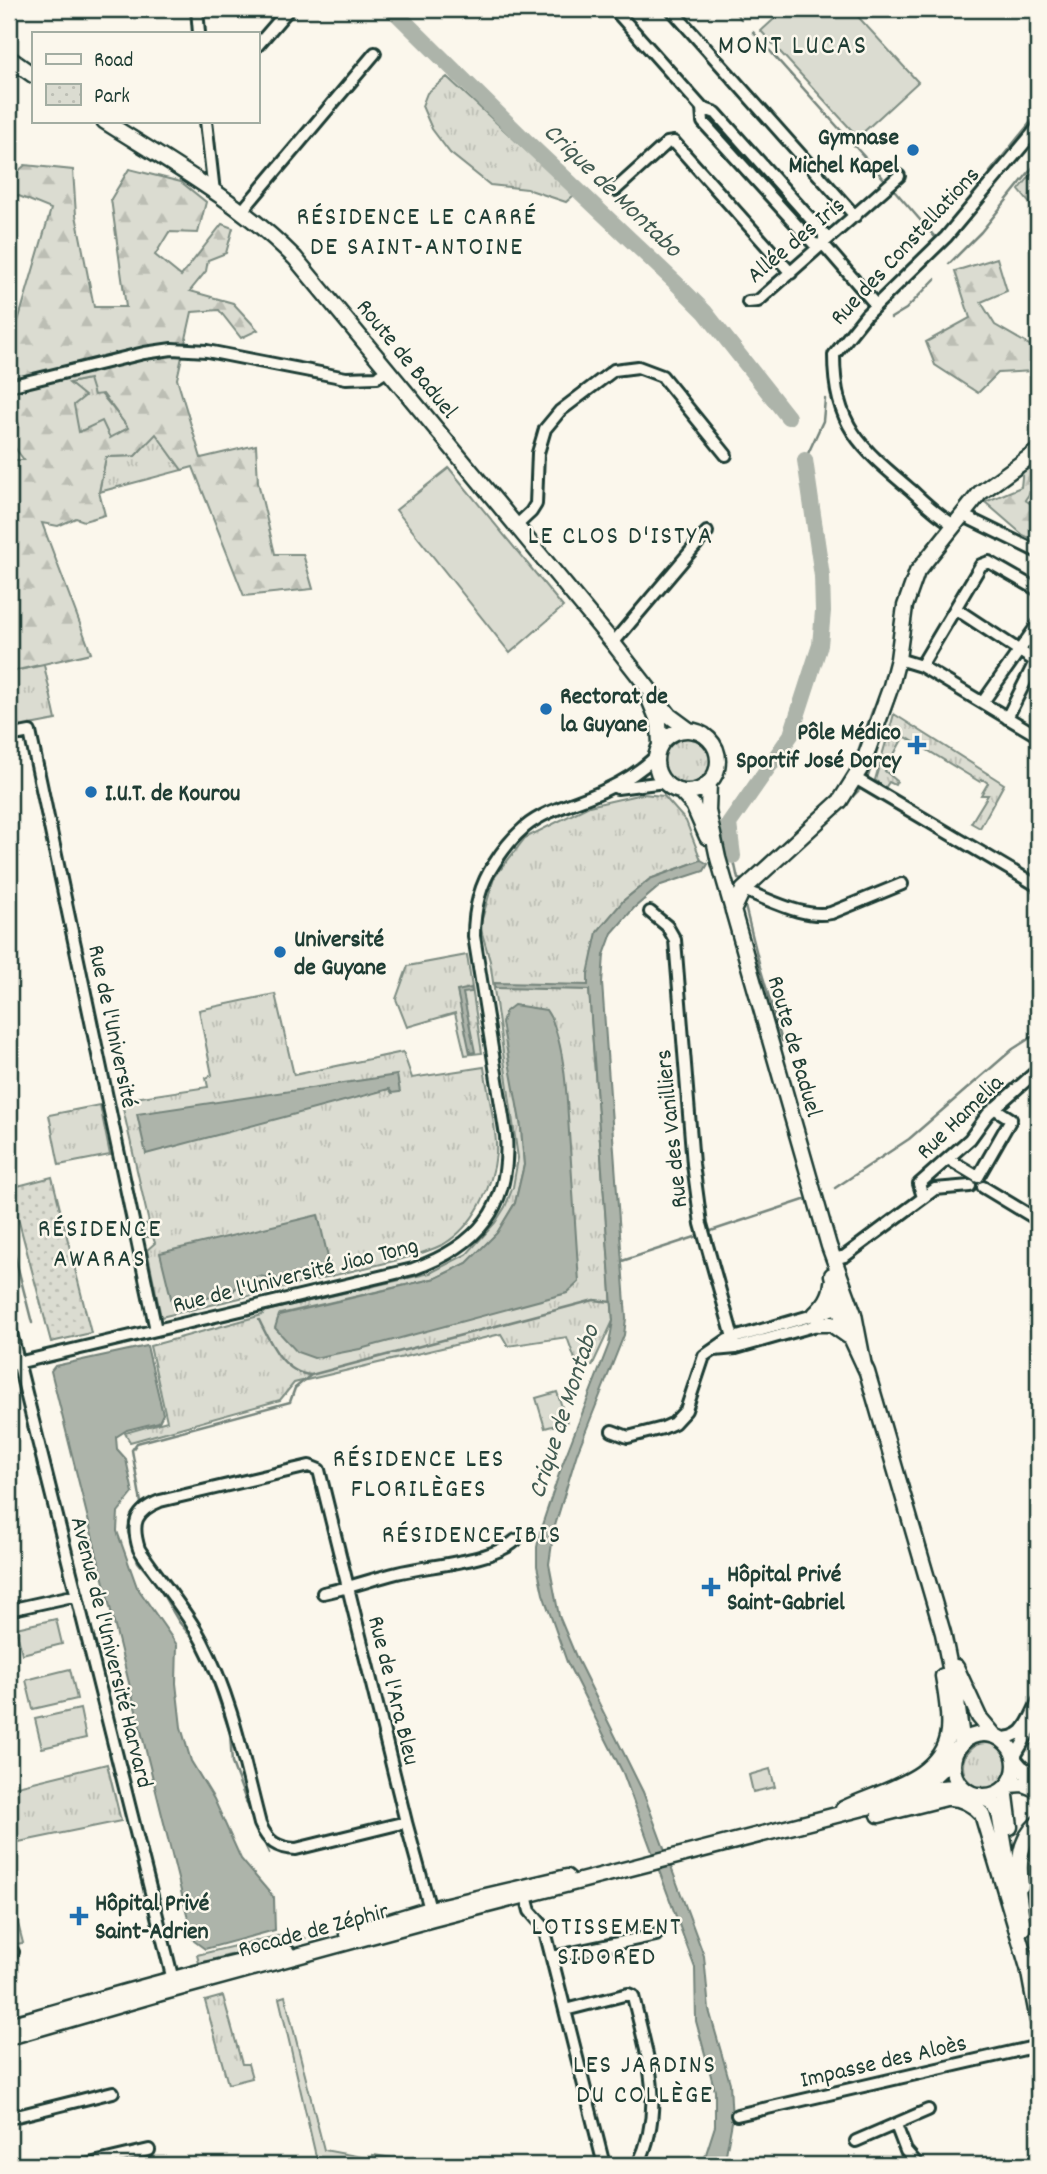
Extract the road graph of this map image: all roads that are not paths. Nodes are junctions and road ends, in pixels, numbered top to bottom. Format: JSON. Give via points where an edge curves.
{"nodes":[{"id":1,"x":197,"y":9,"type":"edge"},
{"id":2,"x":289,"y":9,"type":"edge"},
{"id":3,"x":614,"y":9,"type":"edge"},
{"id":4,"x":671,"y":9,"type":"edge"},
{"id":5,"x":199,"y":32,"type":"edge"},
{"id":6,"x":259,"y":44,"type":"edge"},
{"id":7,"x":375,"y":53,"type":"dead end"},
{"id":8,"x":9,"y":58,"type":"edge"},
{"id":9,"x":32,"y":74,"type":"edge"},
{"id":10,"x":106,"y":122,"type":"edge"},
{"id":11,"x":206,"y":122,"type":"edge"},
{"id":12,"x":1038,"y":127,"type":"edge"},
{"id":13,"x":899,"y":176,"type":"dead end"},
{"id":14,"x":615,"y":190,"type":"dead end"},
{"id":15,"x":214,"y":192,"type":"junction"},
{"id":16,"x":242,"y":211,"type":"junction"},
{"id":17,"x":855,"y":216,"type":"junction"},
{"id":18,"x":824,"y":245,"type":"junction"},
{"id":19,"x":791,"y":273,"type":"junction"},
{"id":20,"x":748,"y":302,"type":"dead end"},
{"id":21,"x":876,"y":305,"type":"junction"},
{"id":22,"x":388,"y":370,"type":"junction"},
{"id":23,"x":9,"y":386,"type":"edge"},
{"id":24,"x":1038,"y":451,"type":"edge"},
{"id":25,"x":726,"y":455,"type":"dead end"},
{"id":26,"x":958,"y":519,"type":"junction"},
{"id":27,"x":516,"y":526,"type":"junction"},
{"id":28,"x":707,"y":532,"type":"dead end"},
{"id":29,"x":1038,"y":552,"type":"edge"},
{"id":30,"x":1038,"y":590,"type":"edge"},
{"id":31,"x":956,"y":609,"type":"junction"},
{"id":32,"x":1038,"y":624,"type":"edge"},
{"id":33,"x":613,"y":643,"type":"junction"},
{"id":34,"x":1018,"y":651,"type":"junction"},
{"id":35,"x":898,"y":659,"type":"junction"},
{"id":36,"x":1037,"y":660,"type":"edge"},
{"id":37,"x":922,"y":666,"type":"junction"},
{"id":38,"x":634,"y":670,"type":"junction"},
{"id":39,"x":983,"y":702,"type":"junction"},
{"id":40,"x":1007,"y":718,"type":"junction"},
{"id":41,"x":690,"y":730,"type":"junction"},
{"id":42,"x":9,"y":736,"type":"edge"},
{"id":43,"x":1038,"y":736,"type":"edge"},
{"id":44,"x":659,"y":750,"type":"junction"},
{"id":45,"x":855,"y":778,"type":"junction"},
{"id":46,"x":665,"y":782,"type":"junction"},
{"id":47,"x":709,"y":782,"type":"junction"},
{"id":48,"x":604,"y":791,"type":"junction"},
{"id":49,"x":680,"y":791,"type":"junction"},
{"id":50,"x":718,"y":858,"type":"junction"},
{"id":51,"x":723,"y":875,"type":"junction"},
{"id":52,"x":902,"y":884,"type":"dead end"},
{"id":53,"x":1038,"y":886,"type":"edge"},
{"id":54,"x":743,"y":890,"type":"junction"},
{"id":55,"x":733,"y":911,"type":"junction"},
{"id":56,"x":650,"y":912,"type":"dead end"},
{"id":57,"x":1038,"y":1070,"type":"edge"},
{"id":58,"x":994,"y":1108,"type":"junction"},
{"id":59,"x":948,"y":1159,"type":"junction"},
{"id":60,"x":970,"y":1186,"type":"dead end"},
{"id":61,"x":983,"y":1187,"type":"dead end"},
{"id":62,"x":923,"y":1197,"type":"junction"},
{"id":63,"x":1038,"y":1220,"type":"edge"},
{"id":64,"x":832,"y":1252,"type":"junction"},
{"id":65,"x":832,"y":1275,"type":"junction"},
{"id":66,"x":846,"y":1311,"type":"junction"},
{"id":67,"x":817,"y":1319,"type":"junction"},
{"id":68,"x":9,"y":1325,"type":"edge"},
{"id":69,"x":156,"y":1330,"type":"junction"},
{"id":70,"x":849,"y":1336,"type":"junction"},
{"id":71,"x":734,"y":1343,"type":"junction"},
{"id":72,"x":14,"y":1364,"type":"edge"},
{"id":73,"x":864,"y":1366,"type":"junction"},
{"id":74,"x":612,"y":1431,"type":"dead end"},
{"id":75,"x":516,"y":1541,"type":"dead end"},
{"id":76,"x":349,"y":1589,"type":"junction"},
{"id":77,"x":323,"y":1593,"type":"dead end"},
{"id":78,"x":77,"y":1595,"type":"junction"},
{"id":79,"x":9,"y":1610,"type":"edge"},
{"id":80,"x":936,"y":1610,"type":"junction"},
{"id":81,"x":943,"y":1633,"type":"junction"},
{"id":82,"x":1038,"y":1702,"type":"edge"},
{"id":83,"x":1038,"y":1713,"type":"edge"},
{"id":84,"x":997,"y":1737,"type":"junction"},
{"id":85,"x":957,"y":1751,"type":"junction"},
{"id":86,"x":1015,"y":1759,"type":"junction"},
{"id":87,"x":1038,"y":1780,"type":"edge"},
{"id":88,"x":1007,"y":1786,"type":"junction"},
{"id":89,"x":1038,"y":1790,"type":"edge"},
{"id":90,"x":972,"y":1793,"type":"junction"},
{"id":91,"x":877,"y":1807,"type":"junction"},
{"id":92,"x":405,"y":1822,"type":"junction"},
{"id":93,"x":817,"y":1822,"type":"junction"},
{"id":94,"x":1038,"y":1824,"type":"edge"},
{"id":95,"x":526,"y":1895,"type":"junction"},
{"id":96,"x":432,"y":1914,"type":"junction"},
{"id":97,"x":656,"y":1934,"type":"dead end"},
{"id":98,"x":553,"y":1957,"type":"junction"},
{"id":99,"x":1029,"y":1971,"type":"junction"},
{"id":100,"x":174,"y":1984,"type":"junction"},
{"id":101,"x":565,"y":2010,"type":"junction"},
{"id":102,"x":1038,"y":2021,"type":"edge"},
{"id":103,"x":9,"y":2025,"type":"edge"},
{"id":104,"x":9,"y":2037,"type":"edge"},
{"id":105,"x":1038,"y":2046,"type":"edge"},
{"id":106,"x":113,"y":2092,"type":"dead end"},
{"id":107,"x":928,"y":2110,"type":"dead end"},
{"id":108,"x":737,"y":2115,"type":"dead end"},
{"id":109,"x":9,"y":2118,"type":"edge"},
{"id":110,"x":896,"y":2125,"type":"junction"},
{"id":111,"x":856,"y":2141,"type":"dead end"},
{"id":112,"x":149,"y":2150,"type":"dead end"},
{"id":113,"x":85,"y":2165,"type":"edge"},
{"id":114,"x":604,"y":2165,"type":"edge"},
{"id":115,"x":638,"y":2165,"type":"edge"},
{"id":116,"x":918,"y":2165,"type":"edge"}],
"edges":[{"from":1,"to":5,"type":"street"},
{"from":2,"to":6,"type":"street"},
{"from":3,"to":18,"type":"street","via":[[702,108],[703,122],[814,244]]},
{"from":4,"to":17,"type":"street"},
{"from":7,"to":16,"type":"street"},
{"from":8,"to":9,"type":"main road"},
{"from":10,"to":15,"type":"main road","name":"Route de Baduel"},
{"from":11,"to":15,"type":"street"},
{"from":12,"to":21,"type":"street","name":"Rue des Constellations","via":[[946,237]]},
{"from":13,"to":17,"type":"street","name":"Allée des Iris"},
{"from":14,"to":19,"type":"street","via":[[667,143],[674,142]]},
{"from":15,"to":16,"type":"main road","name":"Route de Baduel"},
{"from":16,"to":22,"type":"main road","name":"Route de Baduel","via":[[295,258]]},
{"from":17,"to":18,"type":"street","name":"Allée des Iris"},
{"from":18,"to":19,"type":"street","name":"Allée des Iris"},
{"from":18,"to":21,"type":"street"},
{"from":19,"to":20,"type":"street","name":"Allée des Iris","via":[[758,301]]},
{"from":21,"to":26,"type":"street","name":"Rue des Constellations","via":[[834,355],[845,422],[866,451]]},
{"from":22,"to":23,"type":"street","via":[[377,377],[346,378],[207,351],[172,349]]},
{"from":22,"to":27,"type":"main road","name":"Route de Baduel"},
{"from":24,"to":26,"type":"main road","via":[[980,494]]},
{"from":25,"to":27,"type":"street","via":[[662,376],[638,367],[614,370],[560,411],[545,429],[538,453],[536,503]]},
{"from":26,"to":29,"type":"street","name":"Rue des Constellations"},
{"from":26,"to":35,"type":"main road","via":[[916,572]]},
{"from":27,"to":33,"type":"main road","name":"Route de Baduel"},
{"from":28,"to":33,"type":"street"},
{"from":30,"to":31,"type":"street","via":[[989,562],[981,565]]},
{"from":31,"to":34,"type":"street"},
{"from":31,"to":37,"type":"street"},
{"from":32,"to":34,"type":"street"},
{"from":33,"to":38,"type":"main road","name":"Route de Baduel"},
{"from":34,"to":36,"type":"street"},
{"from":34,"to":39,"type":"street"},
{"from":35,"to":37,"type":"street"},
{"from":35,"to":45,"type":"main road"},
{"from":36,"to":40,"type":"street"},
{"from":37,"to":39,"type":"street"},
{"from":38,"to":41,"type":"main road","name":"Route de Baduel","via":[[670,716]]},
{"from":38,"to":44,"type":"main road","name":"Route de Baduel","via":[[659,723]]},
{"from":39,"to":40,"type":"street"},
{"from":40,"to":43,"type":"street"},
{"from":41,"to":44,"type":"main road","via":[[676,732]]},
{"from":41,"to":47,"type":"main road","via":[[710,740],[716,752],[717,768]]},
{"from":42,"to":69,"type":"street","name":"Rue de l'Université","via":[[30,732]]},
{"from":44,"to":46,"type":"main road","via":[[657,770]]},
{"from":44,"to":48,"type":"street","via":[[632,776]]},
{"from":45,"to":53,"type":"street"},
{"from":45,"to":54,"type":"main road","via":[[832,807]]},
{"from":46,"to":48,"type":"street"},
{"from":46,"to":49,"type":"main road"},
{"from":47,"to":49,"type":"main road","via":[[696,790]]},
{"from":47,"to":50,"type":"main road","name":"Route de Baduel","via":[[708,811]]},
{"from":48,"to":69,"type":"street","name":"Rue de l'Université Jiao Tong","via":[[532,822],[505,847],[478,897],[474,936],[508,1158],[504,1184],[478,1231],[441,1259],[413,1269]]},
{"from":49,"to":50,"type":"main road","name":"Route de Baduel","via":[[694,805]]},
{"from":50,"to":51,"type":"main road","name":"Route de Baduel"},
{"from":51,"to":54,"type":"main road"},
{"from":51,"to":55,"type":"main road","name":"Route de Baduel"},
{"from":52,"to":54,"type":"street","via":[[819,915]]},
{"from":54,"to":55,"type":"main road"},
{"from":55,"to":64,"type":"main road","name":"Route de Baduel"},
{"from":56,"to":71,"type":"street","name":"Rue des Vanilliers","via":[[675,940],[701,1224]]},
{"from":57,"to":58,"type":"street","name":"Rue Hamelia"},
{"from":58,"to":59,"type":"street","name":"Rue Hamelia"},
{"from":58,"to":59,"type":"street","via":[[1011,1119],[978,1177]]},
{"from":59,"to":62,"type":"street","name":"Rue Hamelia","via":[[919,1184]]},
{"from":60,"to":62,"type":"street","via":[[935,1189]]},
{"from":61,"to":63,"type":"street"},
{"from":62,"to":64,"type":"street","via":[[845,1256]]},
{"from":64,"to":65,"type":"main road","name":"Route de Baduel"},
{"from":64,"to":66,"type":"main road","name":"Route de Baduel"},
{"from":65,"to":66,"type":"main road","name":"Route de Baduel"},
{"from":65,"to":67,"type":"main road","via":[[831,1291]]},
{"from":66,"to":67,"type":"street"},
{"from":66,"to":70,"type":"main road","name":"Route de Baduel"},
{"from":66,"to":73,"type":"main road","name":"Route de Baduel"},
{"from":67,"to":70,"type":"main road"},
{"from":67,"to":71,"type":"street"},
{"from":68,"to":72,"type":"street","name":"Avenue de l'Université Harvard"},
{"from":69,"to":72,"type":"street","name":"Rue de l'Université Jiao Tong"},
{"from":70,"to":73,"type":"main road","name":"Route de Baduel"},
{"from":71,"to":74,"type":"street","via":[[711,1350],[702,1361],[686,1410],[674,1423],[628,1437]]},
{"from":72,"to":78,"type":"street","name":"Avenue de l'Université Harvard"},
{"from":73,"to":80,"type":"main road","name":"Route de Baduel"},
{"from":75,"to":76,"type":"street","via":[[490,1556],[427,1566]]},
{"from":76,"to":77,"type":"street"},
{"from":76,"to":92,"type":"street","name":"Rue de l'Ara Bleu"},
{"from":76,"to":92,"type":"street","name":"Rue de l'Ara Bleu","via":[[316,1467],[160,1500],[148,1506],[134,1524],[139,1549],[204,1643],[230,1709],[266,1837],[284,1848],[296,1849]]},
{"from":78,"to":79,"type":"street"},
{"from":78,"to":100,"type":"street","name":"Avenue de l'Université Harvard"},
{"from":80,"to":81,"type":"main road","name":"Route de Baduel"},
{"from":80,"to":93,"type":"main road","via":[[948,1717],[946,1745],[940,1756],[885,1793]]},
{"from":81,"to":84,"type":"main road","name":"Route de Baduel","via":[[970,1700]]},
{"from":81,"to":85,"type":"main road","name":"Route de Baduel","via":[[961,1731]]},
{"from":82,"to":84,"type":"street","via":[[1020,1734]]},
{"from":83,"to":86,"type":"street"},
{"from":84,"to":85,"type":"main road","via":[[976,1735]]},
{"from":84,"to":86,"type":"main road","via":[[1009,1746]]},
{"from":85,"to":90,"type":"main road","via":[[957,1779]]},
{"from":85,"to":91,"type":"main road","name":"Rocade de Zéphir","via":[[935,1775]]},
{"from":86,"to":87,"type":"main road"},
{"from":86,"to":88,"type":"main road"},
{"from":88,"to":89,"type":"main road","via":[[1023,1784]]},
{"from":88,"to":90,"type":"main road","via":[[988,1796]]},
{"from":88,"to":99,"type":"main road"},
{"from":90,"to":91,"type":"main road","name":"Rocade de Zéphir","via":[[941,1788]]},
{"from":90,"to":99,"type":"main road","via":[[993,1803],[999,1813]]},
{"from":91,"to":93,"type":"main road","name":"Rocade de Zéphir"},
{"from":92,"to":96,"type":"street","name":"Rue de l'Ara Bleu"},
{"from":93,"to":95,"type":"main road","name":"Rocade de Zéphir","via":[[631,1869],[575,1875]]},
{"from":93,"to":99,"type":"main road","via":[[866,1818],[946,1798],[976,1807],[982,1814]]},
{"from":94,"to":99,"type":"main road","via":[[1029,1832],[1020,1854]]},
{"from":95,"to":96,"type":"main road","name":"Rocade de Zéphir"},
{"from":95,"to":98,"type":"street","via":[[530,1911],[544,1927]]},
{"from":96,"to":100,"type":"main road","name":"Rocade de Zéphir","via":[[244,1959]]},
{"from":97,"to":98,"type":"street"},
{"from":98,"to":101,"type":"street"},
{"from":99,"to":102,"type":"main road"},
{"from":100,"to":103,"type":"main road","name":"Rocade de Zéphir"},
{"from":100,"to":104,"type":"main road","name":"Rocade de Zéphir"},
{"from":101,"to":114,"type":"street"},
{"from":101,"to":115,"type":"street","via":[[633,1996],[654,2112]]},
{"from":105,"to":108,"type":"street","name":"Impasse des Aloès"},
{"from":106,"to":109,"type":"street"},
{"from":107,"to":110,"type":"street"},
{"from":110,"to":111,"type":"street"},
{"from":110,"to":116,"type":"street","via":[[906,2151]]},
{"from":112,"to":113,"type":"street"}]}
